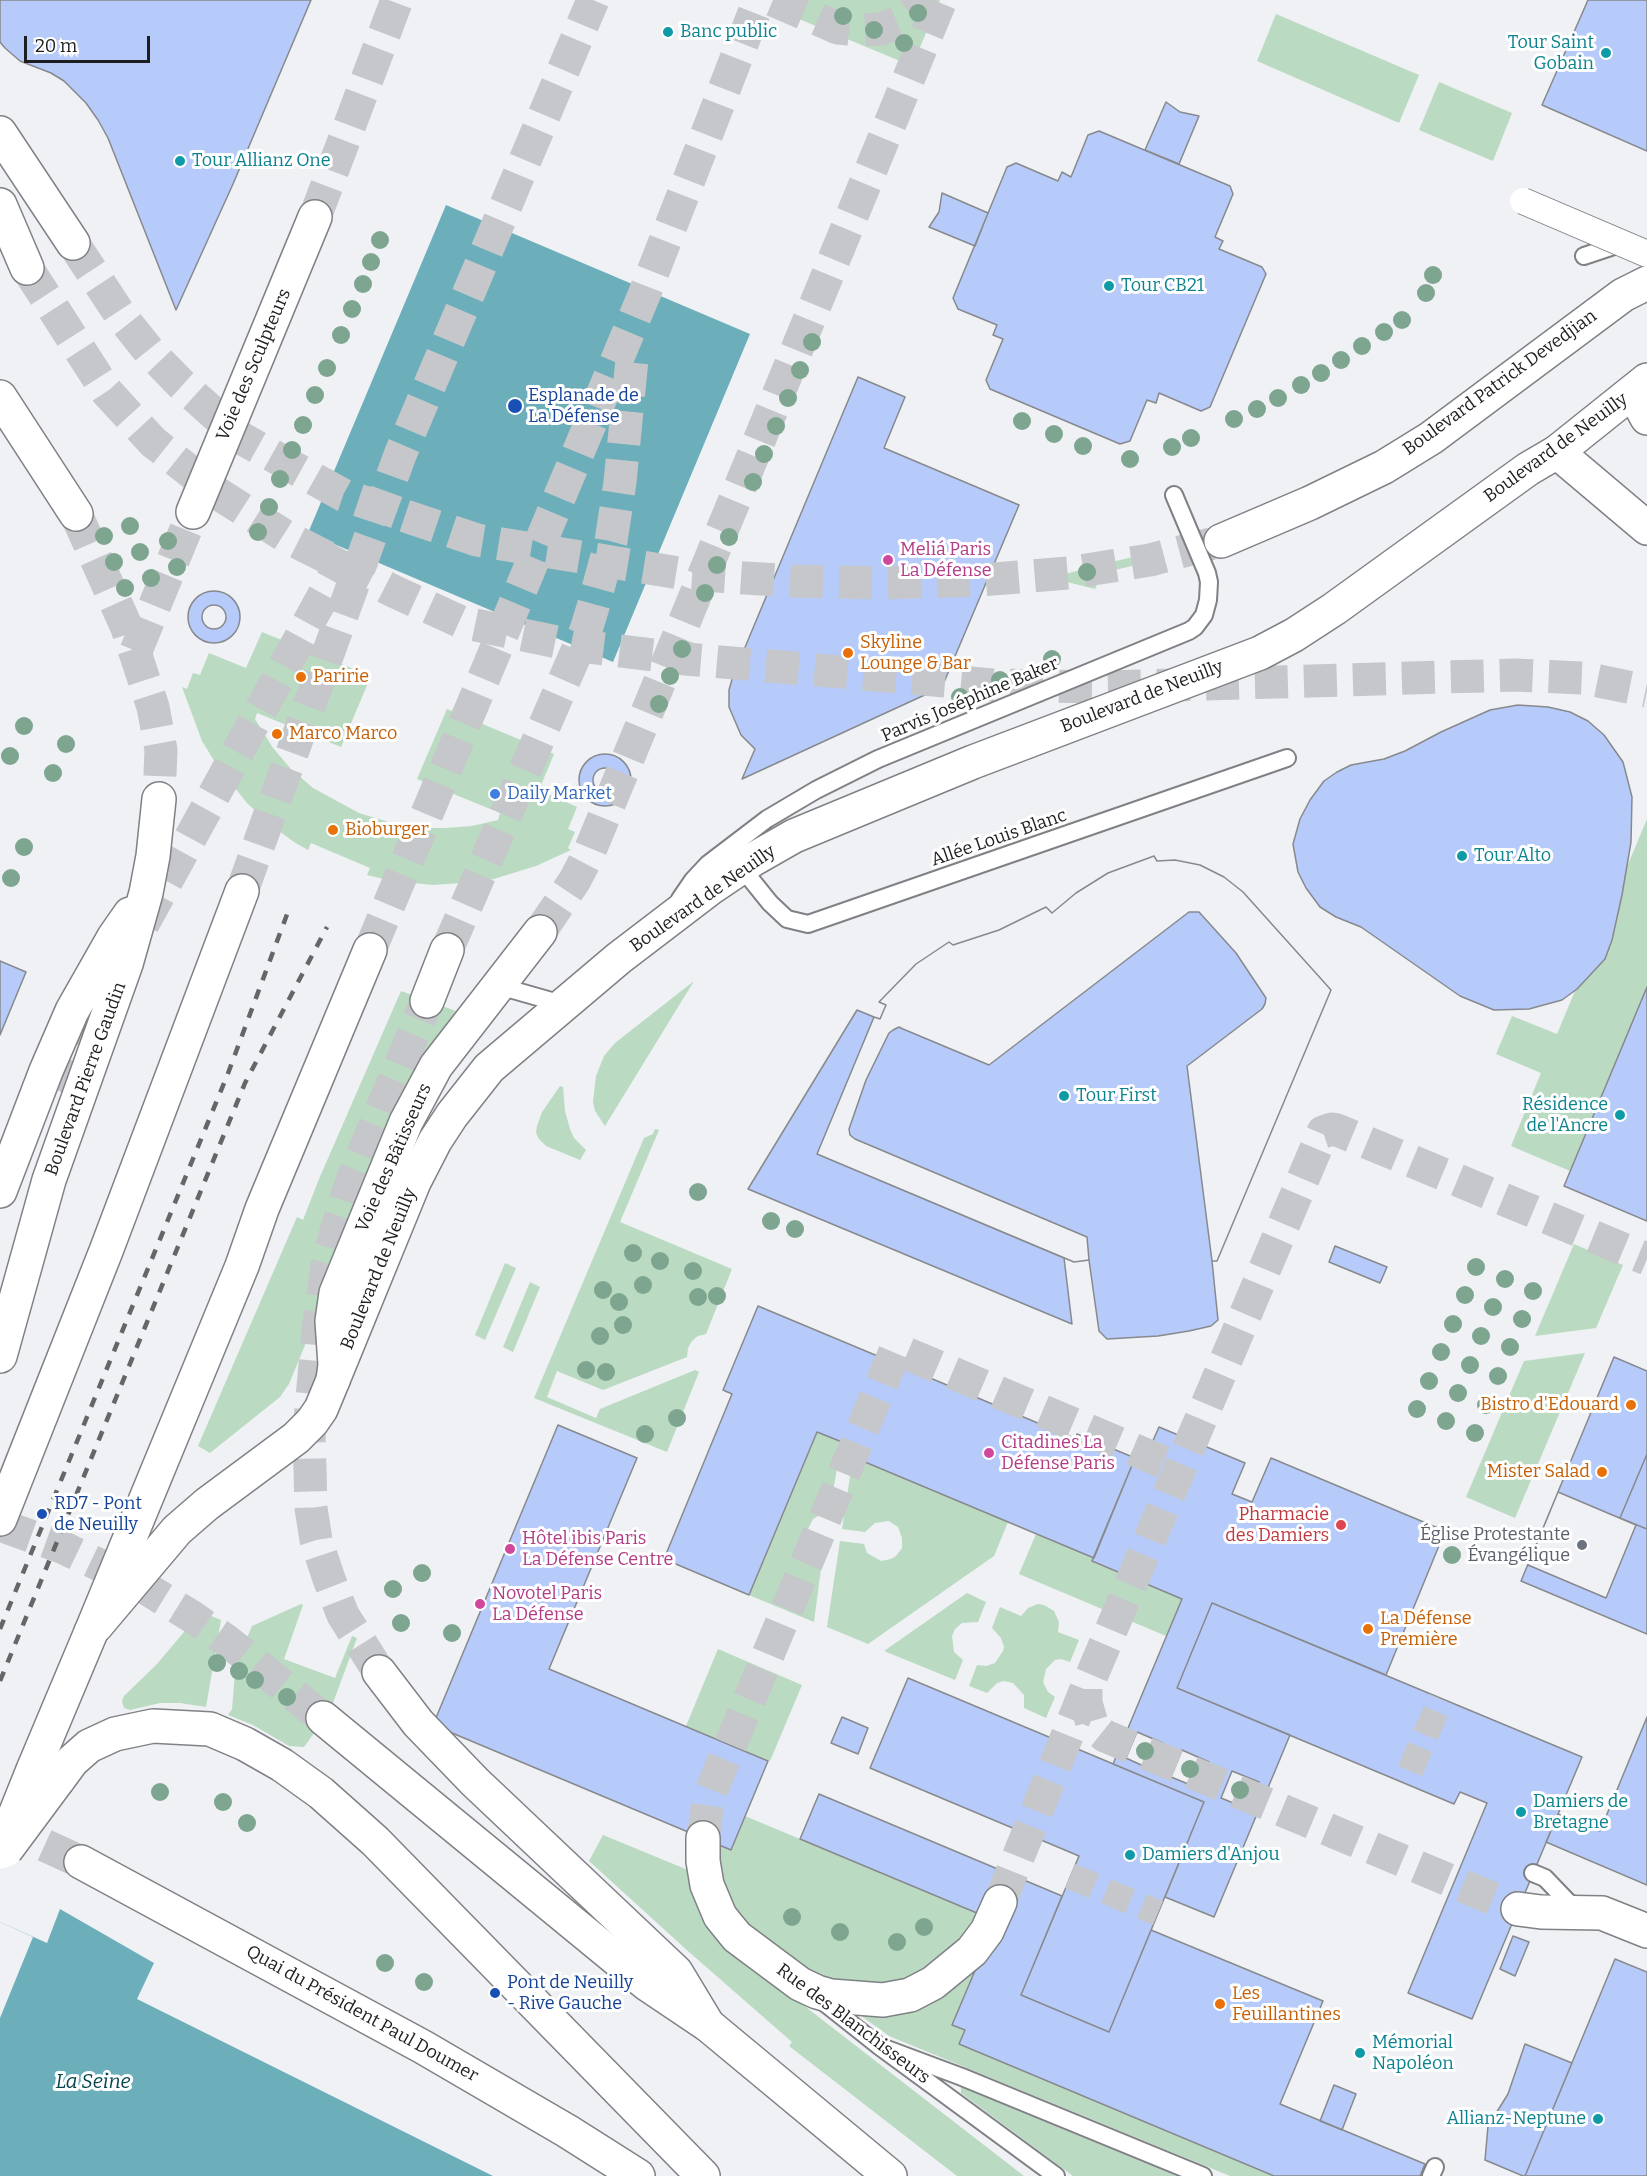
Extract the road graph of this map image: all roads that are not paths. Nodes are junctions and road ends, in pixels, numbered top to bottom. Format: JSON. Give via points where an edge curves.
{"nodes":[{"id":1,"x":0,"y":133,"type":"edge"},
{"id":2,"x":1523,"y":201,"type":"dead end"},
{"id":3,"x":0,"y":205,"type":"edge"},
{"id":4,"x":315,"y":217,"type":"tunnel mouth"},
{"id":5,"x":73,"y":243,"type":"tunnel mouth"},
{"id":6,"x":1647,"y":243,"type":"edge"},
{"id":7,"x":1647,"y":254,"type":"edge"},
{"id":8,"x":1584,"y":256,"type":"dead end"},
{"id":9,"x":27,"y":268,"type":"tunnel mouth"},
{"id":10,"x":1647,"y":283,"type":"edge"},
{"id":11,"x":0,"y":397,"type":"edge"},
{"id":12,"x":1642,"y":397,"type":"edge"},
{"id":13,"x":1557,"y":452,"type":"junction"},
{"id":14,"x":1174,"y":495,"type":"dead end"},
{"id":15,"x":193,"y":512,"type":"tunnel mouth"},
{"id":16,"x":76,"y":514,"type":"tunnel mouth"},
{"id":17,"x":1647,"y":528,"type":"edge"},
{"id":18,"x":1221,"y":541,"type":"tunnel mouth"},
{"id":19,"x":1287,"y":758,"type":"dead end"},
{"id":20,"x":159,"y":799,"type":"tunnel mouth"},
{"id":21,"x":741,"y":867,"type":"junction"},
{"id":22,"x":242,"y":891,"type":"tunnel mouth"},
{"id":23,"x":146,"y":894,"type":"junction"},
{"id":24,"x":666,"y":920,"type":"junction"},
{"id":25,"x":540,"y":932,"type":"tunnel mouth"},
{"id":26,"x":370,"y":950,"type":"tunnel mouth"},
{"id":27,"x":447,"y":950,"type":"tunnel mouth"},
{"id":28,"x":499,"y":986,"type":"junction"},
{"id":29,"x":427,"y":1000,"type":"tunnel mouth"},
{"id":30,"x":562,"y":1004,"type":"junction"},
{"id":31,"x":0,"y":1191,"type":"edge"},
{"id":32,"x":0,"y":1356,"type":"edge"},
{"id":33,"x":333,"y":1380,"type":"junction"},
{"id":34,"x":0,"y":1519,"type":"edge"},
{"id":35,"x":91,"y":1632,"type":"junction"},
{"id":36,"x":379,"y":1672,"type":"tunnel mouth"},
{"id":37,"x":323,"y":1718,"type":"tunnel mouth"},
{"id":38,"x":46,"y":1775,"type":"junction"},
{"id":39,"x":703,"y":1838,"type":"tunnel mouth"},
{"id":40,"x":0,"y":1852,"type":"edge"},
{"id":41,"x":0,"y":1859,"type":"edge"},
{"id":42,"x":81,"y":1862,"type":"tunnel mouth"},
{"id":43,"x":1533,"y":1873,"type":"dead end"},
{"id":44,"x":1000,"y":1902,"type":"tunnel mouth"},
{"id":45,"x":1518,"y":1909,"type":"tunnel mouth"},
{"id":46,"x":1587,"y":1912,"type":"junction"},
{"id":47,"x":1647,"y":1931,"type":"edge"},
{"id":48,"x":800,"y":1984,"type":"junction"},
{"id":49,"x":708,"y":2025,"type":"junction"},
{"id":50,"x":879,"y":2046,"type":"junction"},
{"id":51,"x":638,"y":2176,"type":"edge"},
{"id":52,"x":703,"y":2176,"type":"edge"},
{"id":53,"x":890,"y":2176,"type":"edge"},
{"id":54,"x":1056,"y":2176,"type":"edge"},
{"id":55,"x":1203,"y":2176,"type":"edge"}],
"edges":[{"from":1,"to":5,"type":"main road"},
{"from":2,"to":7,"type":"street","bridge":true},
{"from":3,"to":9,"type":"main road"},
{"from":4,"to":15,"type":"main road","name":"Voie des Sculpteurs"},
{"from":6,"to":8,"type":"lane","via":[[1616,244]]},
{"from":10,"to":18,"type":"main road","name":"Boulevard Patrick Devedjian","via":[[1623,294],[1431,438],[1310,503]]},
{"from":11,"to":16,"type":"main road"},
{"from":12,"to":13,"type":"main road","name":"Boulevard de Neuilly"},
{"from":13,"to":17,"type":"main road"},
{"from":13,"to":21,"type":"main road","name":"Boulevard de Neuilly","via":[[1527,469],[1334,609],[1260,653],[973,762],[794,837]]},
{"from":14,"to":24,"type":"lane","name":"Parvis Joséphine Baker","via":[[1209,582],[1209,600],[1195,627],[878,759],[816,790],[767,819],[708,864]]},
{"from":19,"to":21,"type":"lane","name":"Allée Louis Blanc","via":[[808,924],[788,919]]},
{"from":20,"to":23,"type":"main road","name":"Boulevard Pierre Gaudin"},
{"from":21,"to":24,"type":"main road","name":"Boulevard de Neuilly"},
{"from":22,"to":34,"type":"main road"},
{"from":23,"to":31,"type":"main road","via":[[114,937],[72,1011]]},
{"from":23,"to":32,"type":"main road","name":"Boulevard Pierre Gaudin","via":[[109,1017],[49,1180]]},
{"from":24,"to":30,"type":"main road","name":"Boulevard de Neuilly"},
{"from":25,"to":28,"type":"main road","name":"Voie des Bâtisseurs"},
{"from":26,"to":35,"type":"main road"},
{"from":27,"to":29,"type":"main road"},
{"from":28,"to":30,"type":"lane"},
{"from":28,"to":33,"type":"main road","name":"Voie des Bâtisseurs","via":[[436,1066],[402,1133],[336,1293],[332,1321]]},
{"from":30,"to":33,"type":"main road","name":"Boulevard de Neuilly","via":[[489,1068],[435,1141],[414,1182]]},
{"from":33,"to":35,"type":"main road","name":"Boulevard de Neuilly","via":[[321,1409],[304,1431],[177,1530]]},
{"from":35,"to":38,"type":"main road"},
{"from":36,"to":49,"type":"main road","via":[[418,1723],[475,1782],[676,1972]]},
{"from":37,"to":49,"type":"main road","via":[[647,1984]]},
{"from":38,"to":40,"type":"main road","bridge":true},
{"from":38,"to":41,"type":"main road","bridge":true},
{"from":38,"to":52,"type":"main road","via":[[89,1746],[116,1734],[172,1725],[210,1729],[282,1765],[375,1841]]},
{"from":39,"to":48,"type":"main road","name":"Rue des Blanchisseurs","via":[[705,1878],[720,1916],[737,1936]]},
{"from":42,"to":51,"type":"main road","name":"Quai du Président Paul Doumer","via":[[423,2047]]},
{"from":43,"to":46,"type":"lane","via":[[1545,1878],[1572,1905]]},
{"from":44,"to":48,"type":"main road","via":[[987,1931],[972,1951],[947,1974],[910,1995],[883,2000],[848,1999]]},
{"from":45,"to":46,"type":"main road"},
{"from":46,"to":47,"type":"main road","via":[[1615,1917]]},
{"from":48,"to":50,"type":"lane","name":"Rue des Blanchisseurs"},
{"from":49,"to":53,"type":"main road"},
{"from":50,"to":54,"type":"lane","name":"Rue des Blanchisseurs"},
{"from":50,"to":55,"type":"lane"}]}
